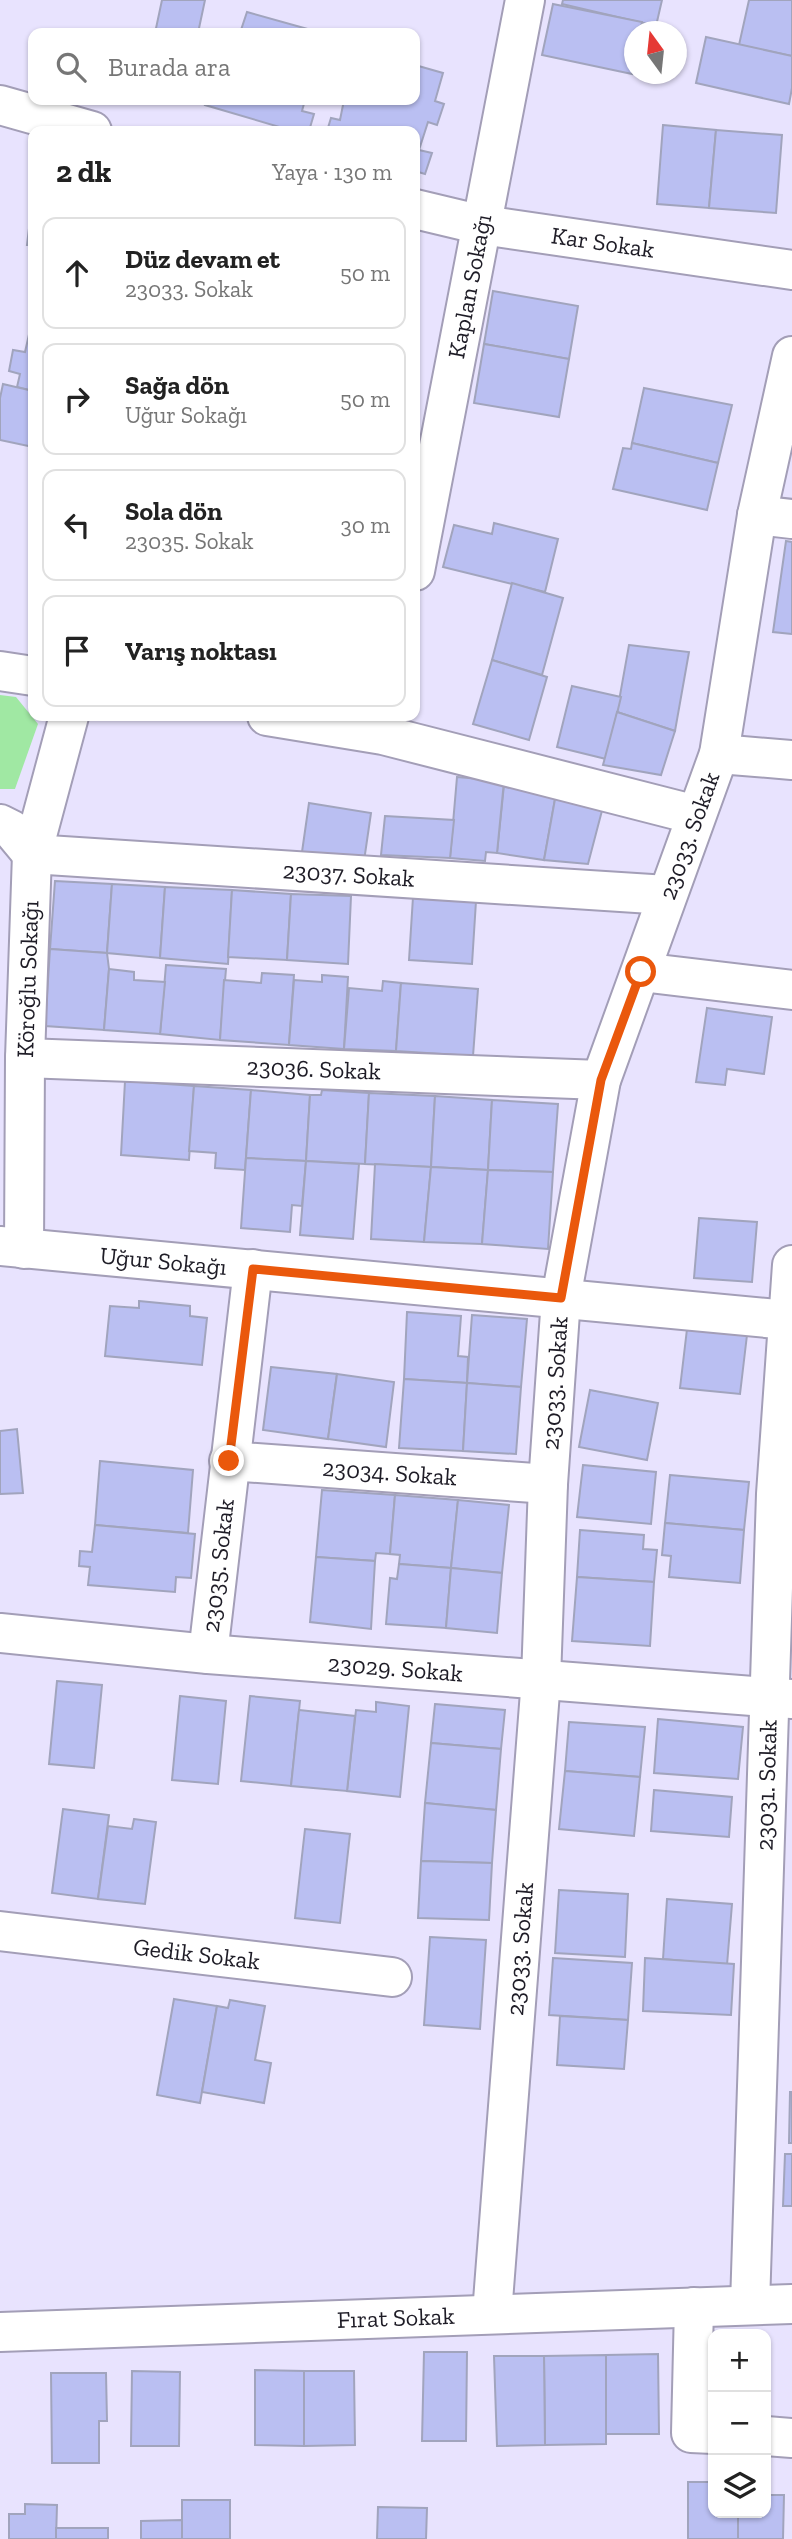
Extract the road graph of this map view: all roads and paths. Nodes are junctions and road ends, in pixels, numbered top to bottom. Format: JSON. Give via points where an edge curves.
{"nodes":[{"id":1,"x":525,"y":0,"type":"edge"},
{"id":2,"x":0,"y":105,"type":"edge"},
{"id":3,"x":74,"y":126,"type":"edge"},
{"id":4,"x":420,"y":210,"type":"edge"},
{"id":5,"x":482,"y":225,"type":"junction"},
{"id":6,"x":792,"y":270,"type":"edge"},
{"id":7,"x":792,"y":356,"type":"edge"},
{"id":8,"x":775,"y":517,"type":"edge"},
{"id":9,"x":420,"y":545,"type":"edge"},
{"id":10,"x":0,"y":671,"type":"edge"},
{"id":11,"x":28,"y":675,"type":"edge"},
{"id":12,"x":68,"y":721,"type":"edge"},
{"id":13,"x":326,"y":721,"type":"edge"},
{"id":14,"x":385,"y":726,"type":"edge"},
{"id":15,"x":719,"y":754,"type":"junction"},
{"id":16,"x":792,"y":760,"type":"edge"},
{"id":17,"x":696,"y":815,"type":"junction"},
{"id":18,"x":0,"y":824,"type":"edge"},
{"id":19,"x":32,"y":854,"type":"junction"},
{"id":20,"x":667,"y":895,"type":"junction"},
{"id":21,"x":641,"y":972,"type":"junction"},
{"id":22,"x":792,"y":990,"type":"edge"},
{"id":23,"x":25,"y":1058,"type":"junction"},
{"id":24,"x":601,"y":1080,"type":"junction"},
{"id":25,"x":12,"y":1247,"type":"edge"},
{"id":26,"x":792,"y":1265,"type":"edge"},
{"id":27,"x":253,"y":1269,"type":"junction"},
{"id":28,"x":561,"y":1298,"type":"junction"},
{"id":29,"x":788,"y":1320,"type":"junction"},
{"id":30,"x":229,"y":1461,"type":"junction"},
{"id":31,"x":548,"y":1484,"type":"junction"},
{"id":32,"x":784,"y":1494,"type":"edge"},
{"id":33,"x":0,"y":1633,"type":"edge"},
{"id":34,"x":208,"y":1654,"type":"junction"},
{"id":35,"x":541,"y":1679,"type":"junction"},
{"id":36,"x":781,"y":1698,"type":"edge"},
{"id":37,"x":0,"y":1931,"type":"edge"},
{"id":38,"x":392,"y":1977,"type":"dead end"},
{"id":39,"x":792,"y":2304,"type":"edge"},
{"id":40,"x":750,"y":2305,"type":"junction"},
{"id":41,"x":694,"y":2307,"type":"junction"},
{"id":42,"x":492,"y":2314,"type":"junction"},
{"id":43,"x":0,"y":2332,"type":"edge"},
{"id":44,"x":708,"y":2434,"type":"edge"},
{"id":45,"x":771,"y":2436,"type":"edge"},
{"id":46,"x":792,"y":2438,"type":"edge"}],
"edges":[{"from":1,"to":5,"type":"street","name":"Kaplan Sokağı"},
{"from":2,"to":3,"type":"street"},
{"from":4,"to":5,"type":"street","name":"Kar Sokak"},
{"from":5,"to":6,"type":"street","name":"Kar Sokak"},
{"from":5,"to":9,"type":"street","name":"Kaplan Sokağı"},
{"from":7,"to":8,"type":"street","name":"23033. Sokak"},
{"from":8,"to":15,"type":"street","name":"23033. Sokak"},
{"from":10,"to":11,"type":"street"},
{"from":12,"to":19,"type":"street","name":"Köroğlu Sokağı"},
{"from":13,"to":14,"type":"street"},
{"from":14,"to":17,"type":"street"},
{"from":15,"to":16,"type":"street"},
{"from":15,"to":17,"type":"street","name":"23033. Sokak"},
{"from":17,"to":20,"type":"street","name":"23033. Sokak"},
{"from":18,"to":19,"type":"street"},
{"from":19,"to":20,"type":"street","name":"23037. Sokak"},
{"from":19,"to":23,"type":"street","name":"Köroğlu Sokağı"},
{"from":20,"to":21,"type":"street","name":"23033. Sokak"},
{"from":21,"to":22,"type":"street"},
{"from":21,"to":24,"type":"street","name":"23033. Sokak"},
{"from":23,"to":24,"type":"street","name":"23036. Sokak"},
{"from":23,"to":25,"type":"street","name":"Köroğlu Sokağı"},
{"from":24,"to":28,"type":"street","name":"23033. Sokak"},
{"from":25,"to":27,"type":"street","name":"Uğur Sokağı"},
{"from":26,"to":29,"type":"street","name":"23031. Sokak"},
{"from":27,"to":28,"type":"street","name":"Uğur Sokağı"},
{"from":27,"to":30,"type":"street","name":"23035. Sokak"},
{"from":28,"to":29,"type":"street","name":"Uğur Sokağı"},
{"from":28,"to":31,"type":"street","name":"23033. Sokak"},
{"from":29,"to":32,"type":"street","name":"23031. Sokak"},
{"from":30,"to":31,"type":"street","name":"23034. Sokak"},
{"from":30,"to":34,"type":"street","name":"23035. Sokak"},
{"from":31,"to":35,"type":"street","name":"23033. Sokak"},
{"from":32,"to":36,"type":"street","name":"23031. Sokak"},
{"from":33,"to":34,"type":"street","name":"23029. Sokak"},
{"from":34,"to":35,"type":"street","name":"23029. Sokak"},
{"from":35,"to":36,"type":"street","name":"23029. Sokak"},
{"from":35,"to":42,"type":"street","name":"23033. Sokak"},
{"from":36,"to":40,"type":"street","name":"23031. Sokak"},
{"from":37,"to":38,"type":"street","name":"Gedik Sokak"},
{"from":39,"to":40,"type":"street","name":"Fırat Sokak"},
{"from":40,"to":41,"type":"street","name":"Fırat Sokak"},
{"from":41,"to":42,"type":"street","name":"Fırat Sokak"},
{"from":41,"to":44,"type":"street","via":[[691,2433]]},
{"from":42,"to":43,"type":"street","name":"Fırat Sokak"},
{"from":45,"to":46,"type":"street"}]}
